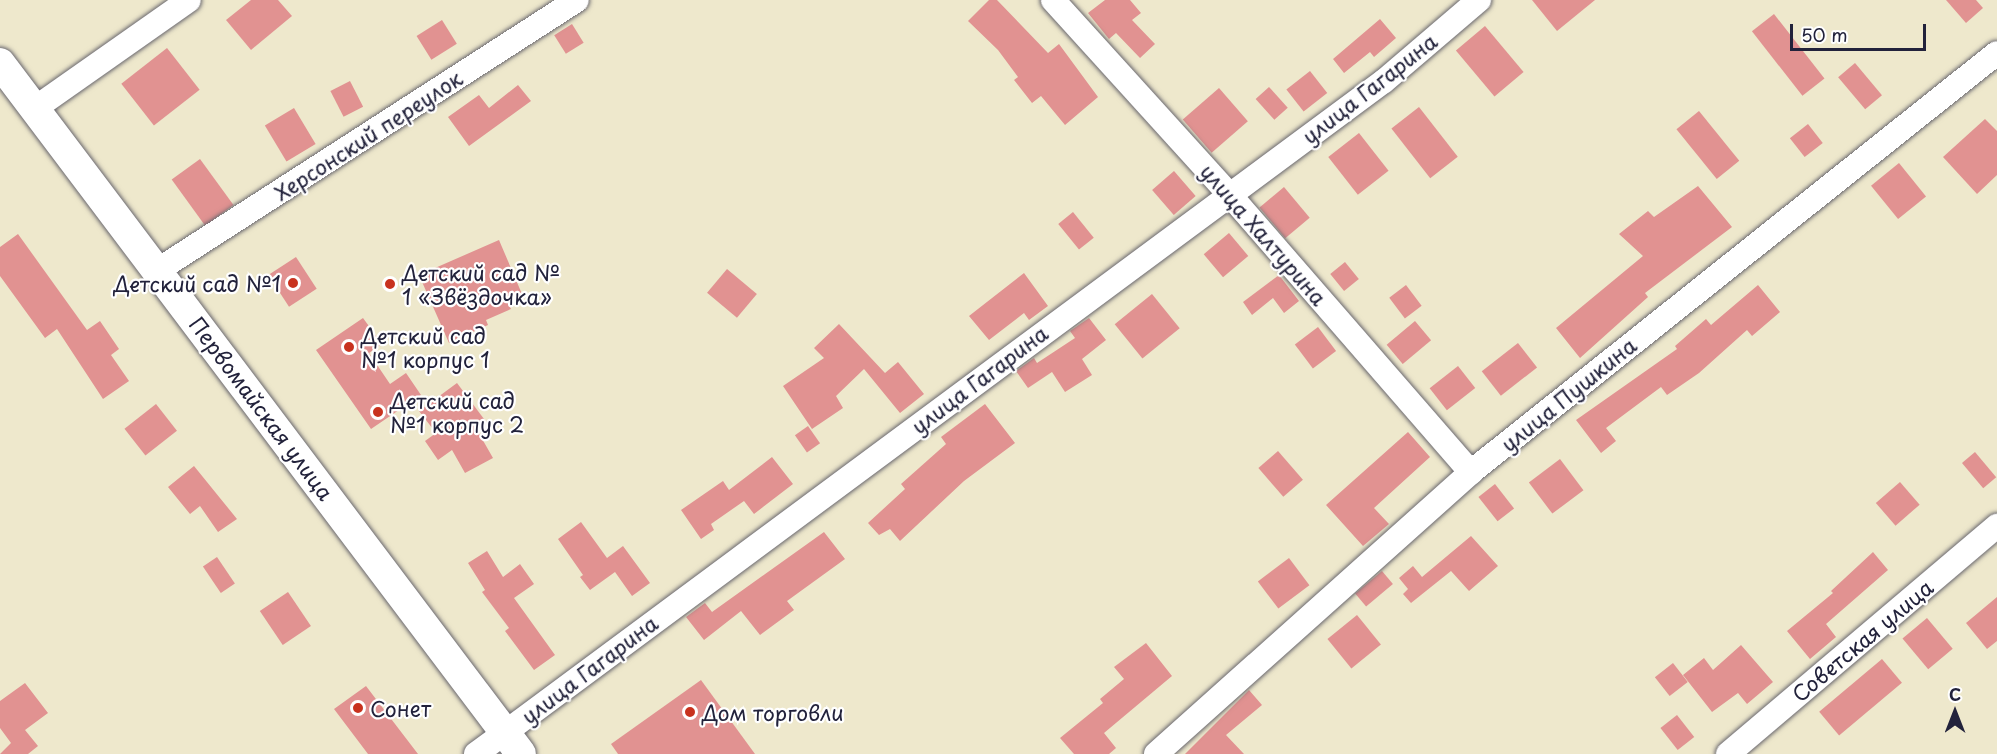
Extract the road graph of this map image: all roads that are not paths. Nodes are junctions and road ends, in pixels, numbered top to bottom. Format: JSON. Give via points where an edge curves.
{"nodes":[{"id":1,"x":189,"y":0,"type":"edge"},
{"id":2,"x":577,"y":0,"type":"edge"},
{"id":3,"x":1053,"y":0,"type":"edge"},
{"id":4,"x":1479,"y":0,"type":"edge"},
{"id":5,"x":1997,"y":53,"type":"edge"},
{"id":6,"x":2,"y":69,"type":"edge"},
{"id":7,"x":34,"y":109,"type":"junction"},
{"id":8,"x":1229,"y":194,"type":"junction"},
{"id":9,"x":158,"y":270,"type":"junction"},
{"id":10,"x":1471,"y":472,"type":"junction"},
{"id":11,"x":1997,"y":526,"type":"edge"},
{"id":12,"x":513,"y":743,"type":"edge"},
{"id":13,"x":476,"y":754,"type":"edge"},
{"id":14,"x":1156,"y":754,"type":"edge"},
{"id":15,"x":1728,"y":754,"type":"edge"}],
"edges":[{"from":1,"to":7,"type":"street"},
{"from":2,"to":9,"type":"street","name":"Херсонский переулок"},
{"from":3,"to":8,"type":"street","name":"улица Халтурина"},
{"from":4,"to":8,"type":"street","name":"улица Гагарина","via":[[1384,81]]},
{"from":5,"to":10,"type":"street","name":"улица Пушкина"},
{"from":6,"to":7,"type":"main road","name":"Первомайская улица"},
{"from":7,"to":9,"type":"main road","name":"Первомайская улица"},
{"from":8,"to":10,"type":"street","name":"улица Халтурина"},
{"from":8,"to":12,"type":"street","name":"улица Гагарина"},
{"from":9,"to":12,"type":"main road","name":"Первомайская улица"},
{"from":10,"to":14,"type":"street","name":"улица Пушкина"},
{"from":11,"to":15,"type":"street","name":"Советская улица"},
{"from":12,"to":13,"type":"street","name":"улица Гагарина"}]}
